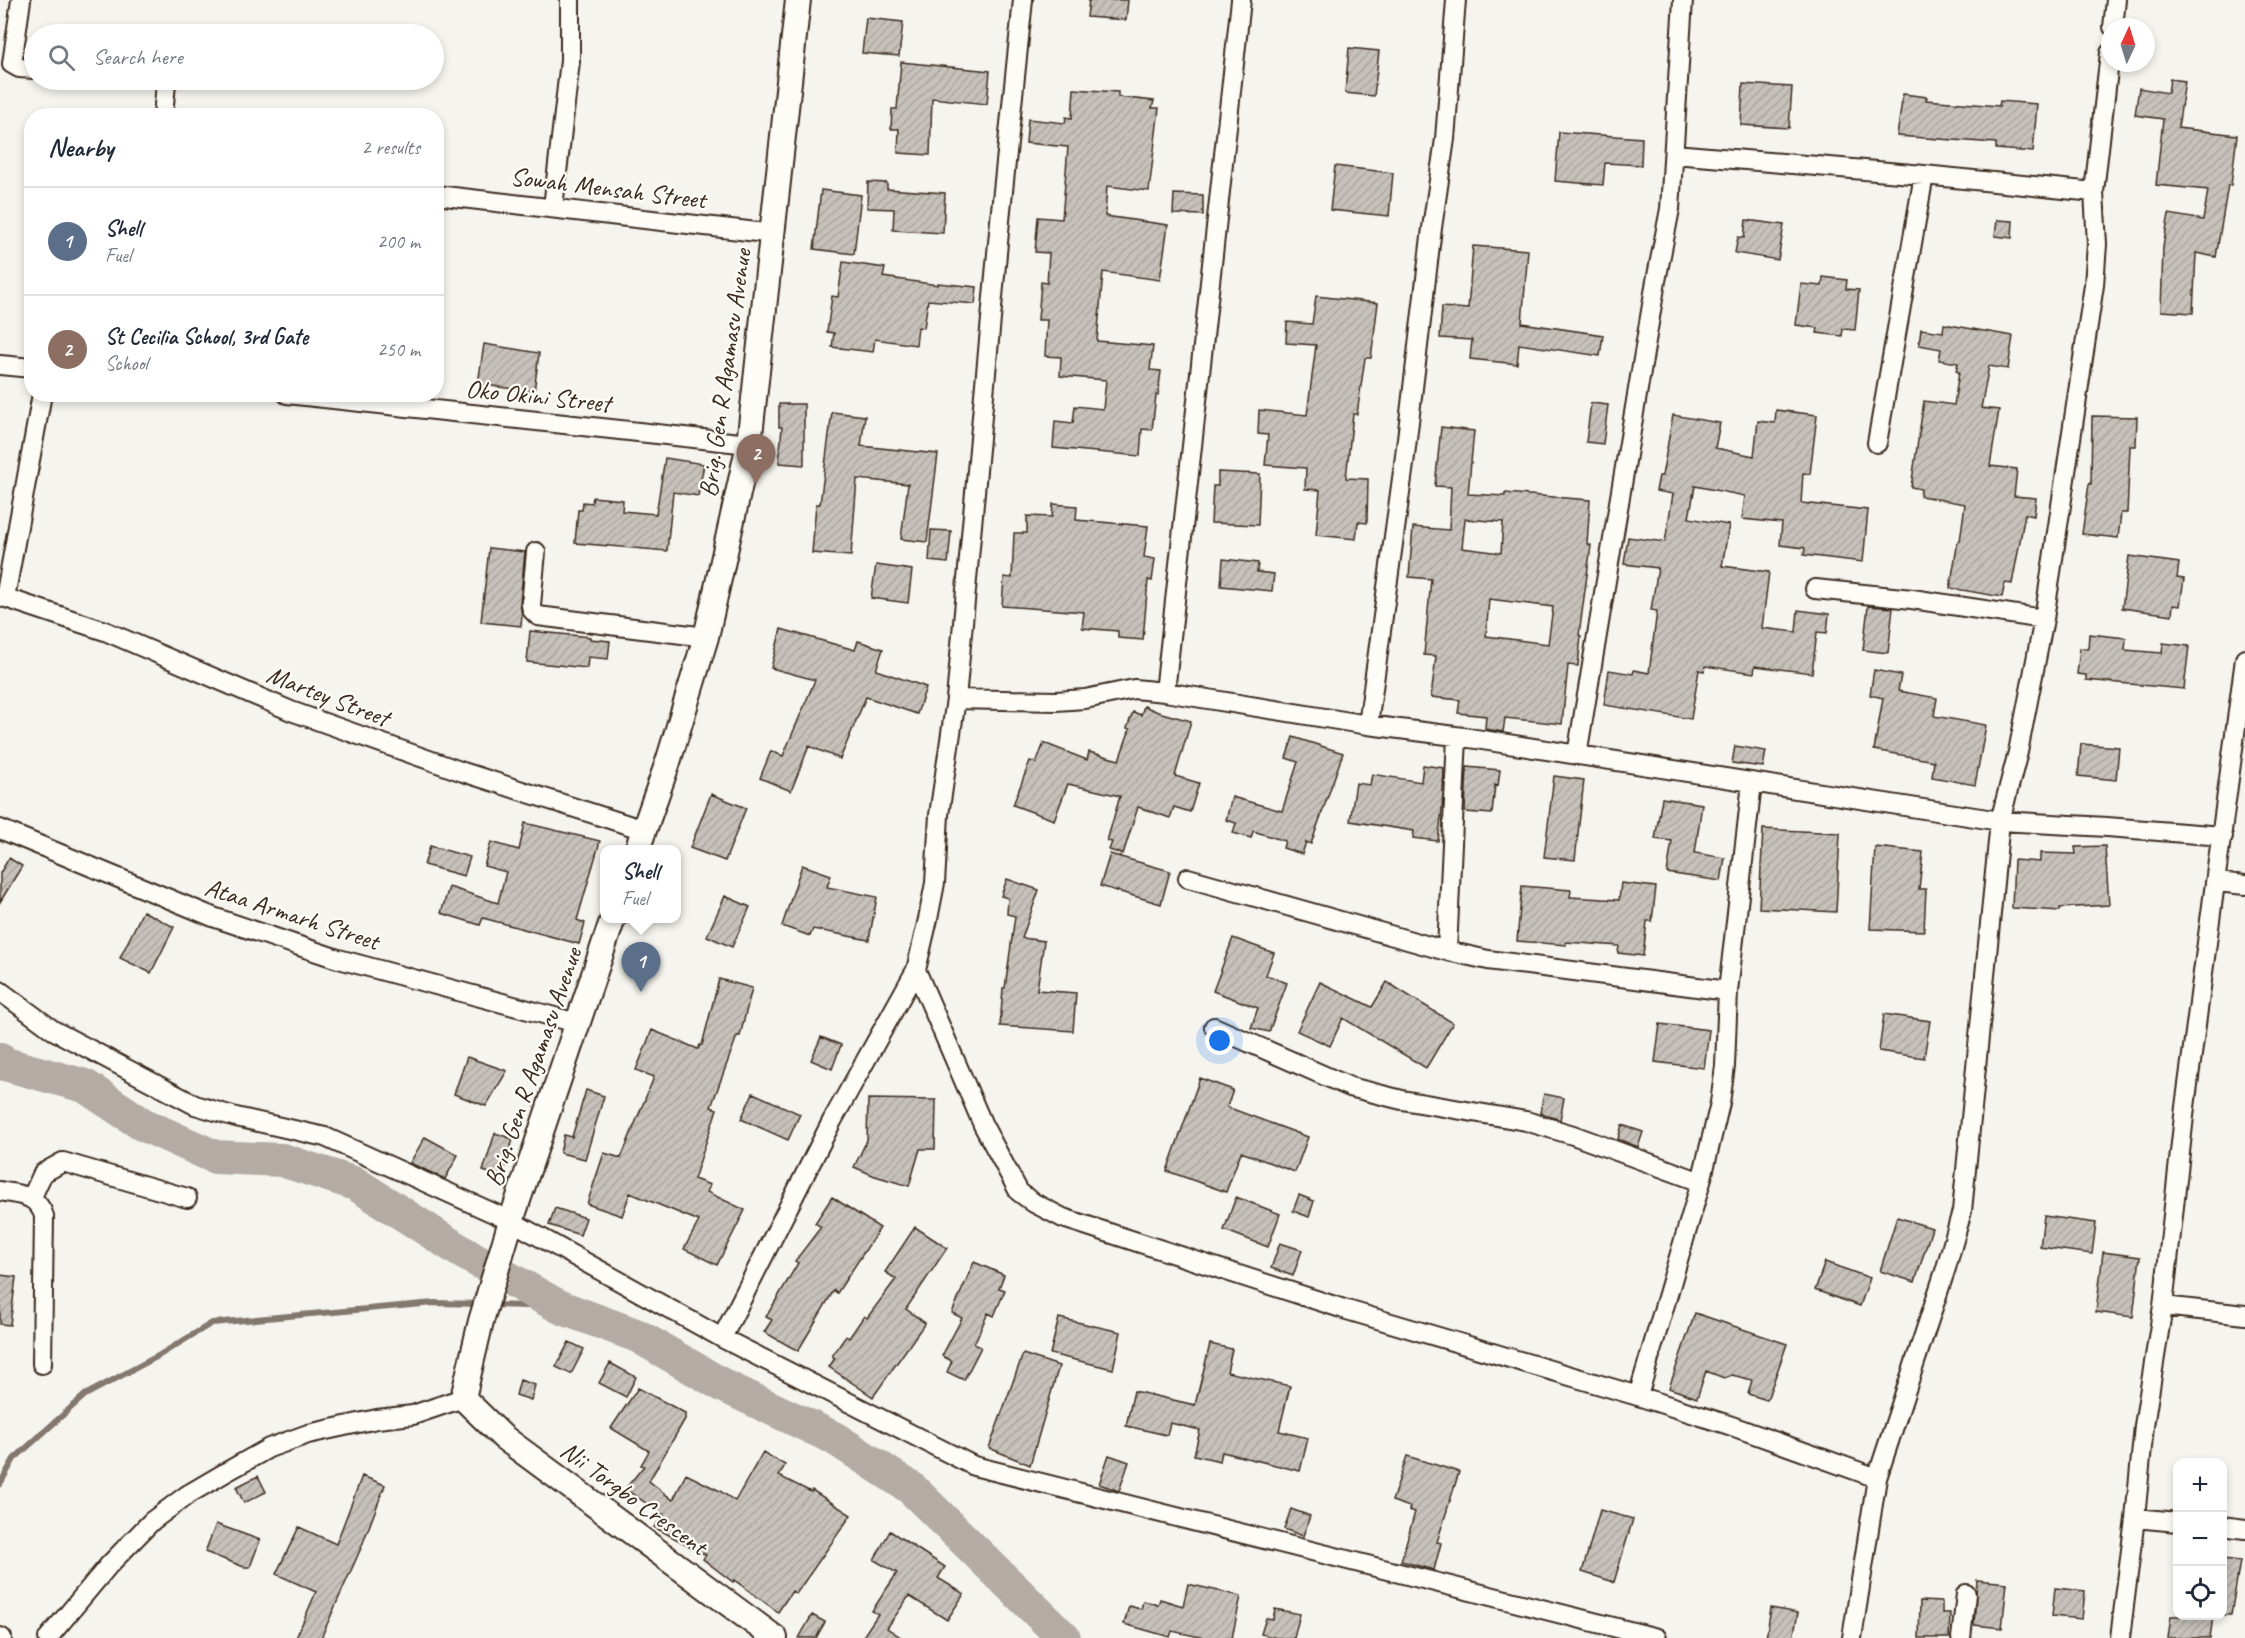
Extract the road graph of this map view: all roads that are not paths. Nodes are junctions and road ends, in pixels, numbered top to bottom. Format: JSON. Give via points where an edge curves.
{"nodes":[{"id":1,"x":21,"y":0,"type":"edge"},
{"id":2,"x":570,"y":0,"type":"edge"},
{"id":3,"x":798,"y":0,"type":"edge"},
{"id":4,"x":1023,"y":0,"type":"edge"},
{"id":5,"x":1241,"y":0,"type":"edge"},
{"id":6,"x":1456,"y":0,"type":"edge"},
{"id":7,"x":1683,"y":0,"type":"edge"},
{"id":8,"x":2116,"y":0,"type":"edge"},
{"id":9,"x":2114,"y":18,"type":"edge"},
{"id":10,"x":24,"y":68,"type":"edge"},
{"id":11,"x":2108,"y":72,"type":"edge"},
{"id":12,"x":165,"y":90,"type":"edge"},
{"id":13,"x":164,"y":108,"type":"edge"},
{"id":14,"x":1674,"y":154,"type":"junction"},
{"id":15,"x":1924,"y":175,"type":"junction"},
{"id":16,"x":2094,"y":192,"type":"junction"},
{"id":17,"x":444,"y":196,"type":"edge"},
{"id":18,"x":553,"y":207,"type":"junction"},
{"id":19,"x":774,"y":234,"type":"junction"},
{"id":20,"x":0,"y":365,"type":"edge"},
{"id":21,"x":24,"y":367,"type":"edge"},
{"id":22,"x":40,"y":402,"type":"edge"},
{"id":23,"x":360,"y":402,"type":"edge"},
{"id":24,"x":1877,"y":443,"type":"dead end"},
{"id":25,"x":749,"y":444,"type":"junction"},
{"id":26,"x":536,"y":552,"type":"dead end"},
{"id":27,"x":1815,"y":589,"type":"dead end"},
{"id":28,"x":3,"y":597,"type":"edge"},
{"id":29,"x":2044,"y":619,"type":"junction"},
{"id":30,"x":706,"y":637,"type":"junction"},
{"id":31,"x":2245,"y":659,"type":"edge"},
{"id":32,"x":1165,"y":692,"type":"junction"},
{"id":33,"x":956,"y":699,"type":"junction"},
{"id":34,"x":1368,"y":725,"type":"junction"},
{"id":35,"x":1457,"y":737,"type":"junction"},
{"id":36,"x":1577,"y":755,"type":"junction"},
{"id":37,"x":1752,"y":783,"type":"junction"},
{"id":38,"x":2000,"y":821,"type":"junction"},
{"id":39,"x":0,"y":829,"type":"edge"},
{"id":40,"x":2223,"y":836,"type":"junction"},
{"id":41,"x":640,"y":840,"type":"edge"},
{"id":42,"x":1188,"y":878,"type":"dead end"},
{"id":43,"x":2217,"y":882,"type":"junction"},
{"id":44,"x":2245,"y":885,"type":"edge"},
{"id":45,"x":611,"y":923,"type":"edge"},
{"id":46,"x":1447,"y":951,"type":"junction"},
{"id":47,"x":916,"y":970,"type":"junction"},
{"id":48,"x":0,"y":991,"type":"edge"},
{"id":49,"x":1728,"y":991,"type":"junction"},
{"id":50,"x":577,"y":1023,"type":"junction"},
{"id":51,"x":1215,"y":1027,"type":"dead end"},
{"id":52,"x":1701,"y":1182,"type":"junction"},
{"id":53,"x":0,"y":1191,"type":"edge"},
{"id":54,"x":32,"y":1197,"type":"junction"},
{"id":55,"x":187,"y":1198,"type":"dead end"},
{"id":56,"x":509,"y":1227,"type":"junction"},
{"id":57,"x":2163,"y":1306,"type":"junction"},
{"id":58,"x":2245,"y":1315,"type":"edge"},
{"id":59,"x":722,"y":1338,"type":"junction"},
{"id":60,"x":42,"y":1364,"type":"dead end"},
{"id":61,"x":1638,"y":1396,"type":"junction"},
{"id":62,"x":464,"y":1398,"type":"junction"},
{"id":63,"x":1877,"y":1478,"type":"junction"},
{"id":64,"x":2135,"y":1518,"type":"junction"},
{"id":65,"x":2173,"y":1522,"type":"edge"},
{"id":66,"x":2227,"y":1526,"type":"edge"},
{"id":67,"x":2245,"y":1528,"type":"edge"},
{"id":68,"x":1966,"y":1594,"type":"dead end"},
{"id":69,"x":48,"y":1638,"type":"edge"},
{"id":70,"x":775,"y":1638,"type":"edge"},
{"id":71,"x":1657,"y":1638,"type":"edge"},
{"id":72,"x":1852,"y":1638,"type":"edge"},
{"id":73,"x":1961,"y":1638,"type":"edge"},
{"id":74,"x":2120,"y":1638,"type":"edge"}],
"edges":[{"from":1,"to":10,"type":"street","via":[[12,64]]},
{"from":2,"to":18,"type":"street","via":[[570,61]]},
{"from":3,"to":19,"type":"street","name":"Brig. Gen R Agamasu Avenue"},
{"from":4,"to":33,"type":"street"},
{"from":5,"to":32,"type":"street"},
{"from":6,"to":34,"type":"street","via":[[1445,139]]},
{"from":7,"to":14,"type":"street"},
{"from":8,"to":9,"type":"street"},
{"from":11,"to":16,"type":"street"},
{"from":12,"to":13,"type":"street"},
{"from":14,"to":15,"type":"street"},
{"from":14,"to":36,"type":"street","via":[[1670,209]]},
{"from":15,"to":16,"type":"street"},
{"from":15,"to":24,"type":"street"},
{"from":16,"to":29,"type":"street","via":[[2094,285]]},
{"from":17,"to":18,"type":"street","name":"Sowah Mensah Street"},
{"from":18,"to":19,"type":"street","name":"Sowah Mensah Street"},
{"from":19,"to":25,"type":"street","name":"Brig. Gen R Agamasu Avenue"},
{"from":20,"to":21,"type":"street"},
{"from":22,"to":28,"type":"street"},
{"from":23,"to":25,"type":"street","name":"Oko Okini Street"},
{"from":25,"to":30,"type":"street","name":"Brig. Gen R Agamasu Avenue"},
{"from":26,"to":30,"type":"street","via":[[531,605],[538,616]]},
{"from":27,"to":29,"type":"street"},
{"from":28,"to":41,"type":"street","name":"Martey Street","via":[[105,631],[301,715]]},
{"from":29,"to":38,"type":"street"},
{"from":30,"to":41,"type":"street","name":"Brig. Gen R Agamasu Avenue"},
{"from":31,"to":40,"type":"street"},
{"from":32,"to":33,"type":"street","via":[[1134,689],[1056,701]]},
{"from":32,"to":34,"type":"street"},
{"from":33,"to":47,"type":"street","via":[[939,814],[935,884]]},
{"from":34,"to":35,"type":"street"},
{"from":35,"to":36,"type":"street"},
{"from":35,"to":46,"type":"street"},
{"from":36,"to":37,"type":"street"},
{"from":37,"to":38,"type":"street"},
{"from":37,"to":49,"type":"street"},
{"from":38,"to":40,"type":"street"},
{"from":38,"to":63,"type":"street","via":[[1962,1211]]},
{"from":39,"to":50,"type":"street","name":"Ataa Armarh Street","via":[[268,935]]},
{"from":40,"to":43,"type":"street"},
{"from":42,"to":46,"type":"street"},
{"from":43,"to":44,"type":"street"},
{"from":43,"to":57,"type":"street"},
{"from":45,"to":50,"type":"street","name":"Brig. Gen R Agamasu Avenue"},
{"from":46,"to":49,"type":"street","via":[[1488,960]]},
{"from":47,"to":59,"type":"street","via":[[832,1121]]},
{"from":47,"to":61,"type":"street","via":[[983,1125],[1019,1192],[1034,1203],[1063,1218],[1347,1310]]},
{"from":48,"to":56,"type":"street","via":[[54,1030],[195,1105],[326,1137]]},
{"from":49,"to":52,"type":"street","via":[[1720,1103]]},
{"from":50,"to":56,"type":"street","name":"Brig. Gen R Agamasu Avenue"},
{"from":51,"to":52,"type":"street","via":[[1350,1087],[1526,1121]]},
{"from":52,"to":61,"type":"street"},
{"from":53,"to":54,"type":"street"},
{"from":54,"to":55,"type":"street","via":[[43,1173],[63,1162]]},
{"from":54,"to":60,"type":"street","via":[[44,1216]]},
{"from":56,"to":59,"type":"street"},
{"from":56,"to":62,"type":"street","name":"Brig. Gen R Agamasu Avenue","via":[[481,1321]]},
{"from":57,"to":58,"type":"street"},
{"from":57,"to":64,"type":"street","via":[[2144,1426]]},
{"from":59,"to":71,"type":"street","via":[[974,1466]]},
{"from":61,"to":63,"type":"street"},
{"from":62,"to":69,"type":"street","via":[[413,1415],[308,1434],[269,1448],[228,1471],[153,1521],[109,1565]]},
{"from":62,"to":70,"type":"street","name":"Nii Torgbo Crescent","via":[[503,1437]]},
{"from":63,"to":72,"type":"street"},
{"from":64,"to":65,"type":"street"},
{"from":64,"to":74,"type":"street"},
{"from":66,"to":67,"type":"street"},
{"from":68,"to":73,"type":"street"}]}
